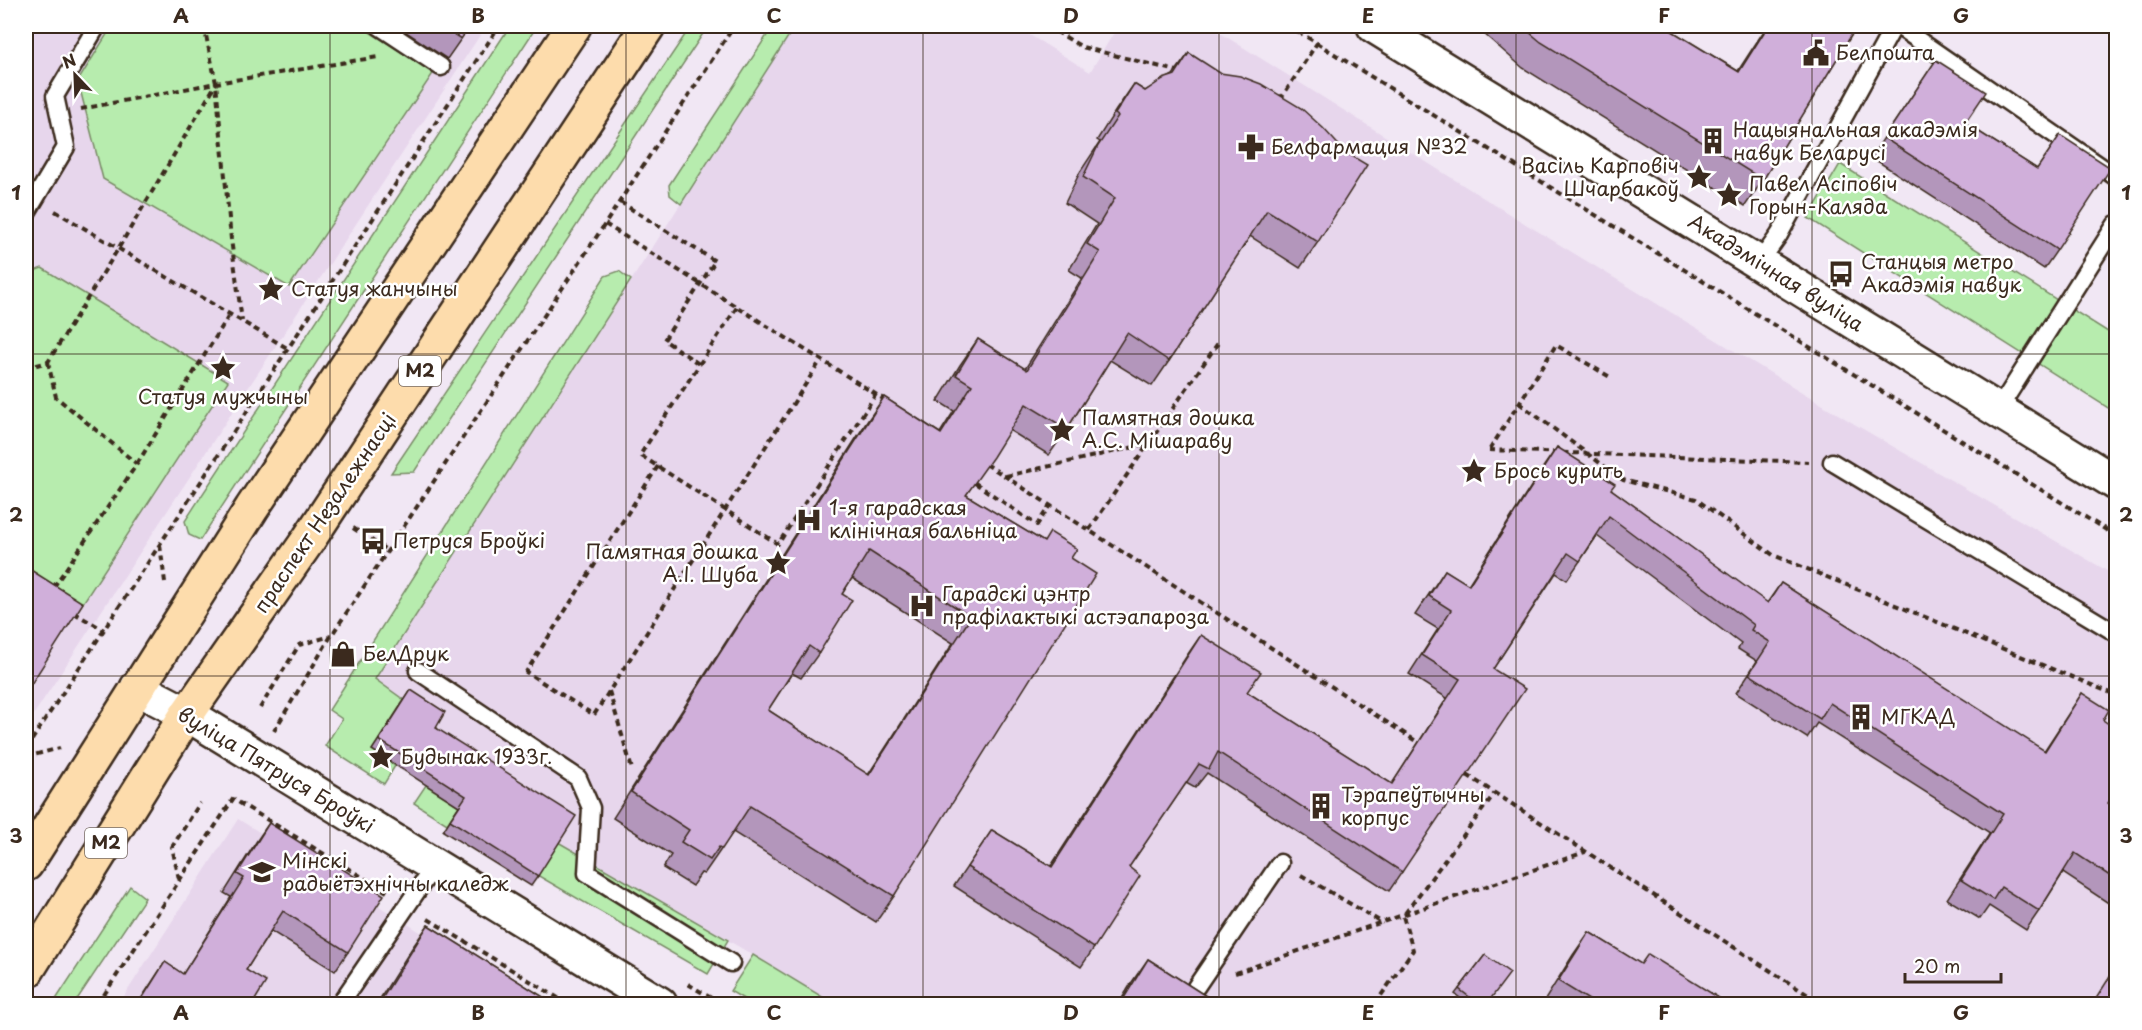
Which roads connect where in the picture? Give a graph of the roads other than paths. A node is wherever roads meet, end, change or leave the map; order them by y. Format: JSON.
{"nodes":[{"id":1,"x":97,"y":26,"type":"edge"},
{"id":2,"x":379,"y":26,"type":"edge"},
{"id":3,"x":574,"y":26,"type":"edge"},
{"id":4,"x":648,"y":26,"type":"edge"},
{"id":5,"x":1374,"y":26,"type":"edge"},
{"id":6,"x":1896,"y":26,"type":"edge"},
{"id":7,"x":441,"y":67,"type":"dead end"},
{"id":8,"x":2116,"y":177,"type":"edge"},
{"id":9,"x":26,"y":214,"type":"edge"},
{"id":10,"x":2116,"y":224,"type":"edge"},
{"id":11,"x":1759,"y":263,"type":"junction"},
{"id":12,"x":1998,"y":410,"type":"junction"},
{"id":13,"x":1833,"y":462,"type":"road end"},
{"id":14,"x":2116,"y":483,"type":"edge"},
{"id":15,"x":2116,"y":633,"type":"edge"},
{"id":16,"x":417,"y":671,"type":"dead end"},
{"id":17,"x":137,"y":688,"type":"junction"},
{"id":18,"x":187,"y":714,"type":"junction"},
{"id":19,"x":1280,"y":863,"type":"road end"},
{"id":20,"x":26,"y":864,"type":"edge"},
{"id":21,"x":434,"y":866,"type":"junction"},
{"id":22,"x":731,"y":963,"type":"dead end"},
{"id":23,"x":26,"y":972,"type":"edge"},
{"id":24,"x":1196,"y":987,"type":"edge"},
{"id":25,"x":340,"y":1005,"type":"edge"},
{"id":26,"x":660,"y":1005,"type":"edge"}],
"edges":[{"from":1,"to":9,"type":"lane"},
{"from":2,"to":7,"type":"lane"},
{"from":3,"to":17,"type":"main road"},
{"from":4,"to":18,"type":"main road","name":"праспект Незалежнасці","number":"М2"},
{"from":5,"to":11,"type":"street","name":"Акадэмічная вуліца"},
{"from":6,"to":8,"type":"lane"},
{"from":6,"to":11,"type":"lane"},
{"from":10,"to":12,"type":"lane"},
{"from":11,"to":12,"type":"street","name":"Акадэмічная вуліца"},
{"from":12,"to":14,"type":"street","name":"Акадэмічная вуліца"},
{"from":13,"to":15,"type":"lane"},
{"from":16,"to":22,"type":"lane"},
{"from":17,"to":18,"type":"street","name":"вуліца Пятруся Броўкі"},
{"from":17,"to":20,"type":"main road"},
{"from":18,"to":21,"type":"street","name":"вуліца Пятруся Броўкі"},
{"from":18,"to":23,"type":"main road","name":"праспект Незалежнасці","number":"М2"},
{"from":19,"to":24,"type":"lane"},
{"from":21,"to":25,"type":"lane"},
{"from":21,"to":26,"type":"street","name":"вуліца Пятруся Броўкі"}]}
